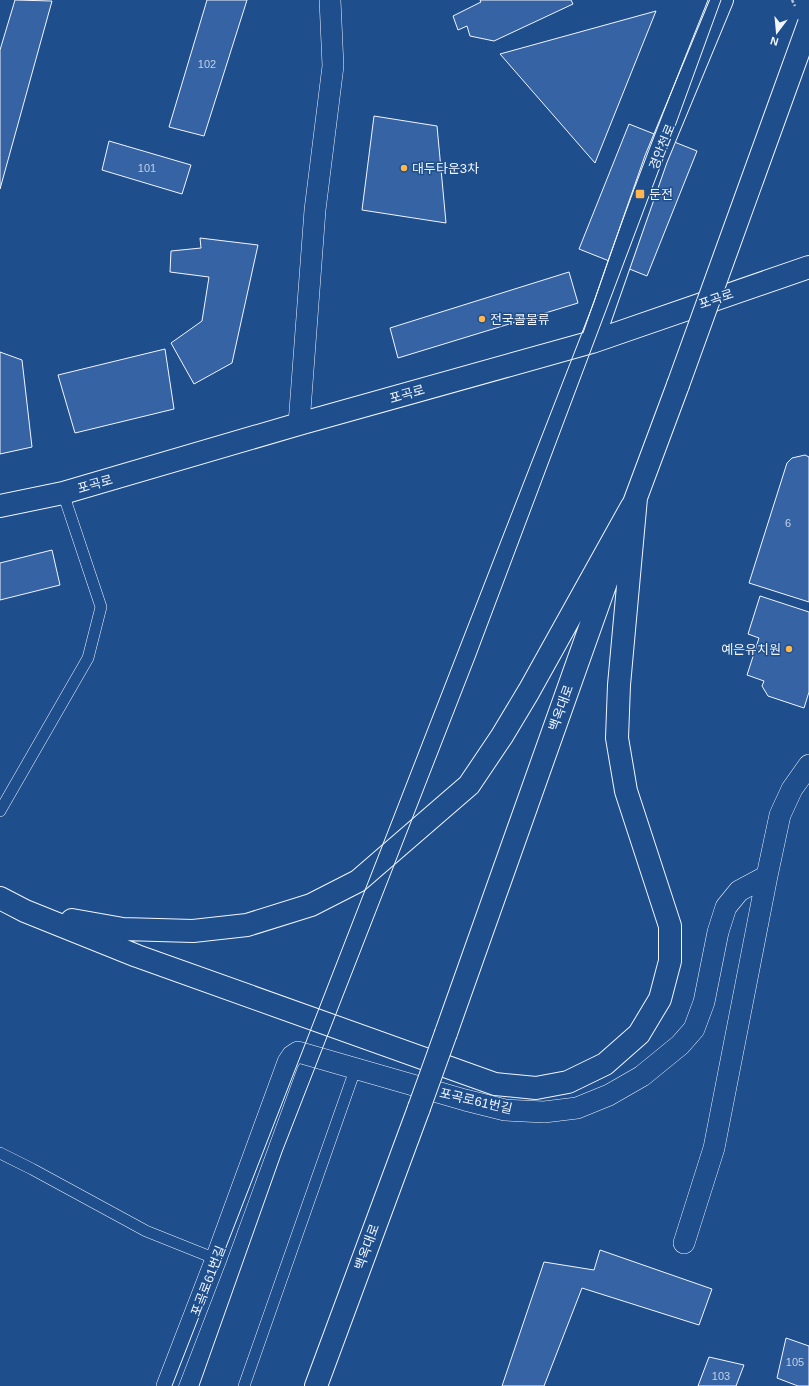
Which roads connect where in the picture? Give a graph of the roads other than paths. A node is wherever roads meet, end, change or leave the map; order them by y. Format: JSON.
{"nodes":[{"id":1,"x":330,"y":0,"type":"edge"},
{"id":2,"x":722,"y":0,"type":"edge"},
{"id":3,"x":809,"y":23,"type":"edge"},
{"id":4,"x":809,"y":267,"type":"edge"},
{"id":5,"x":592,"y":342,"type":"junction"},
{"id":6,"x":299,"y":424,"type":"junction"},
{"id":7,"x":63,"y":493,"type":"junction"},
{"id":8,"x":636,"y":498,"type":"junction"},
{"id":9,"x":0,"y":506,"type":"edge"},
{"id":10,"x":809,"y":765,"type":"edge"},
{"id":11,"x":0,"y":811,"type":"edge"},
{"id":12,"x":767,"y":876,"type":"junction"},
{"id":13,"x":0,"y":898,"type":"edge"},
{"id":14,"x":25,"y":911,"type":"junction"},
{"id":15,"x":356,"y":1070,"type":"junction"},
{"id":16,"x":0,"y":1153,"type":"edge"},
{"id":17,"x":684,"y":1243,"type":"dead end"},
{"id":18,"x":216,"y":1259,"type":"junction"},
{"id":19,"x":167,"y":1386,"type":"edge"},
{"id":20,"x":244,"y":1386,"type":"edge"},
{"id":21,"x":316,"y":1386,"type":"edge"}],
"edges":[{"from":1,"to":6,"type":"street"},
{"from":2,"to":5,"type":"main road","name":"경안천로"},
{"from":3,"to":8,"type":"main road","name":"백옥대로","bridge":true},
{"from":4,"to":5,"type":"main road","name":"포곡로"},
{"from":5,"to":6,"type":"main road","name":"포곡로"},
{"from":6,"to":7,"type":"main road","name":"포곡로"},
{"from":7,"to":9,"type":"main road","name":"포곡로"},
{"from":7,"to":11,"type":"lane"},
{"from":8,"to":14,"type":"main road"},
{"from":8,"to":14,"type":"main road"},
{"from":8,"to":21,"type":"main road","name":"백옥대로","bridge":true},
{"from":10,"to":12,"type":"street"},
{"from":12,"to":15,"type":"street","name":"포곡로61번길"},
{"from":12,"to":17,"type":"street"},
{"from":13,"to":14,"type":"main road"},
{"from":15,"to":18,"type":"street","name":"포곡로61번길"},
{"from":15,"to":20,"type":"lane"},
{"from":16,"to":18,"type":"lane"},
{"from":18,"to":19,"type":"street","name":"포곡로61번길"}]}
